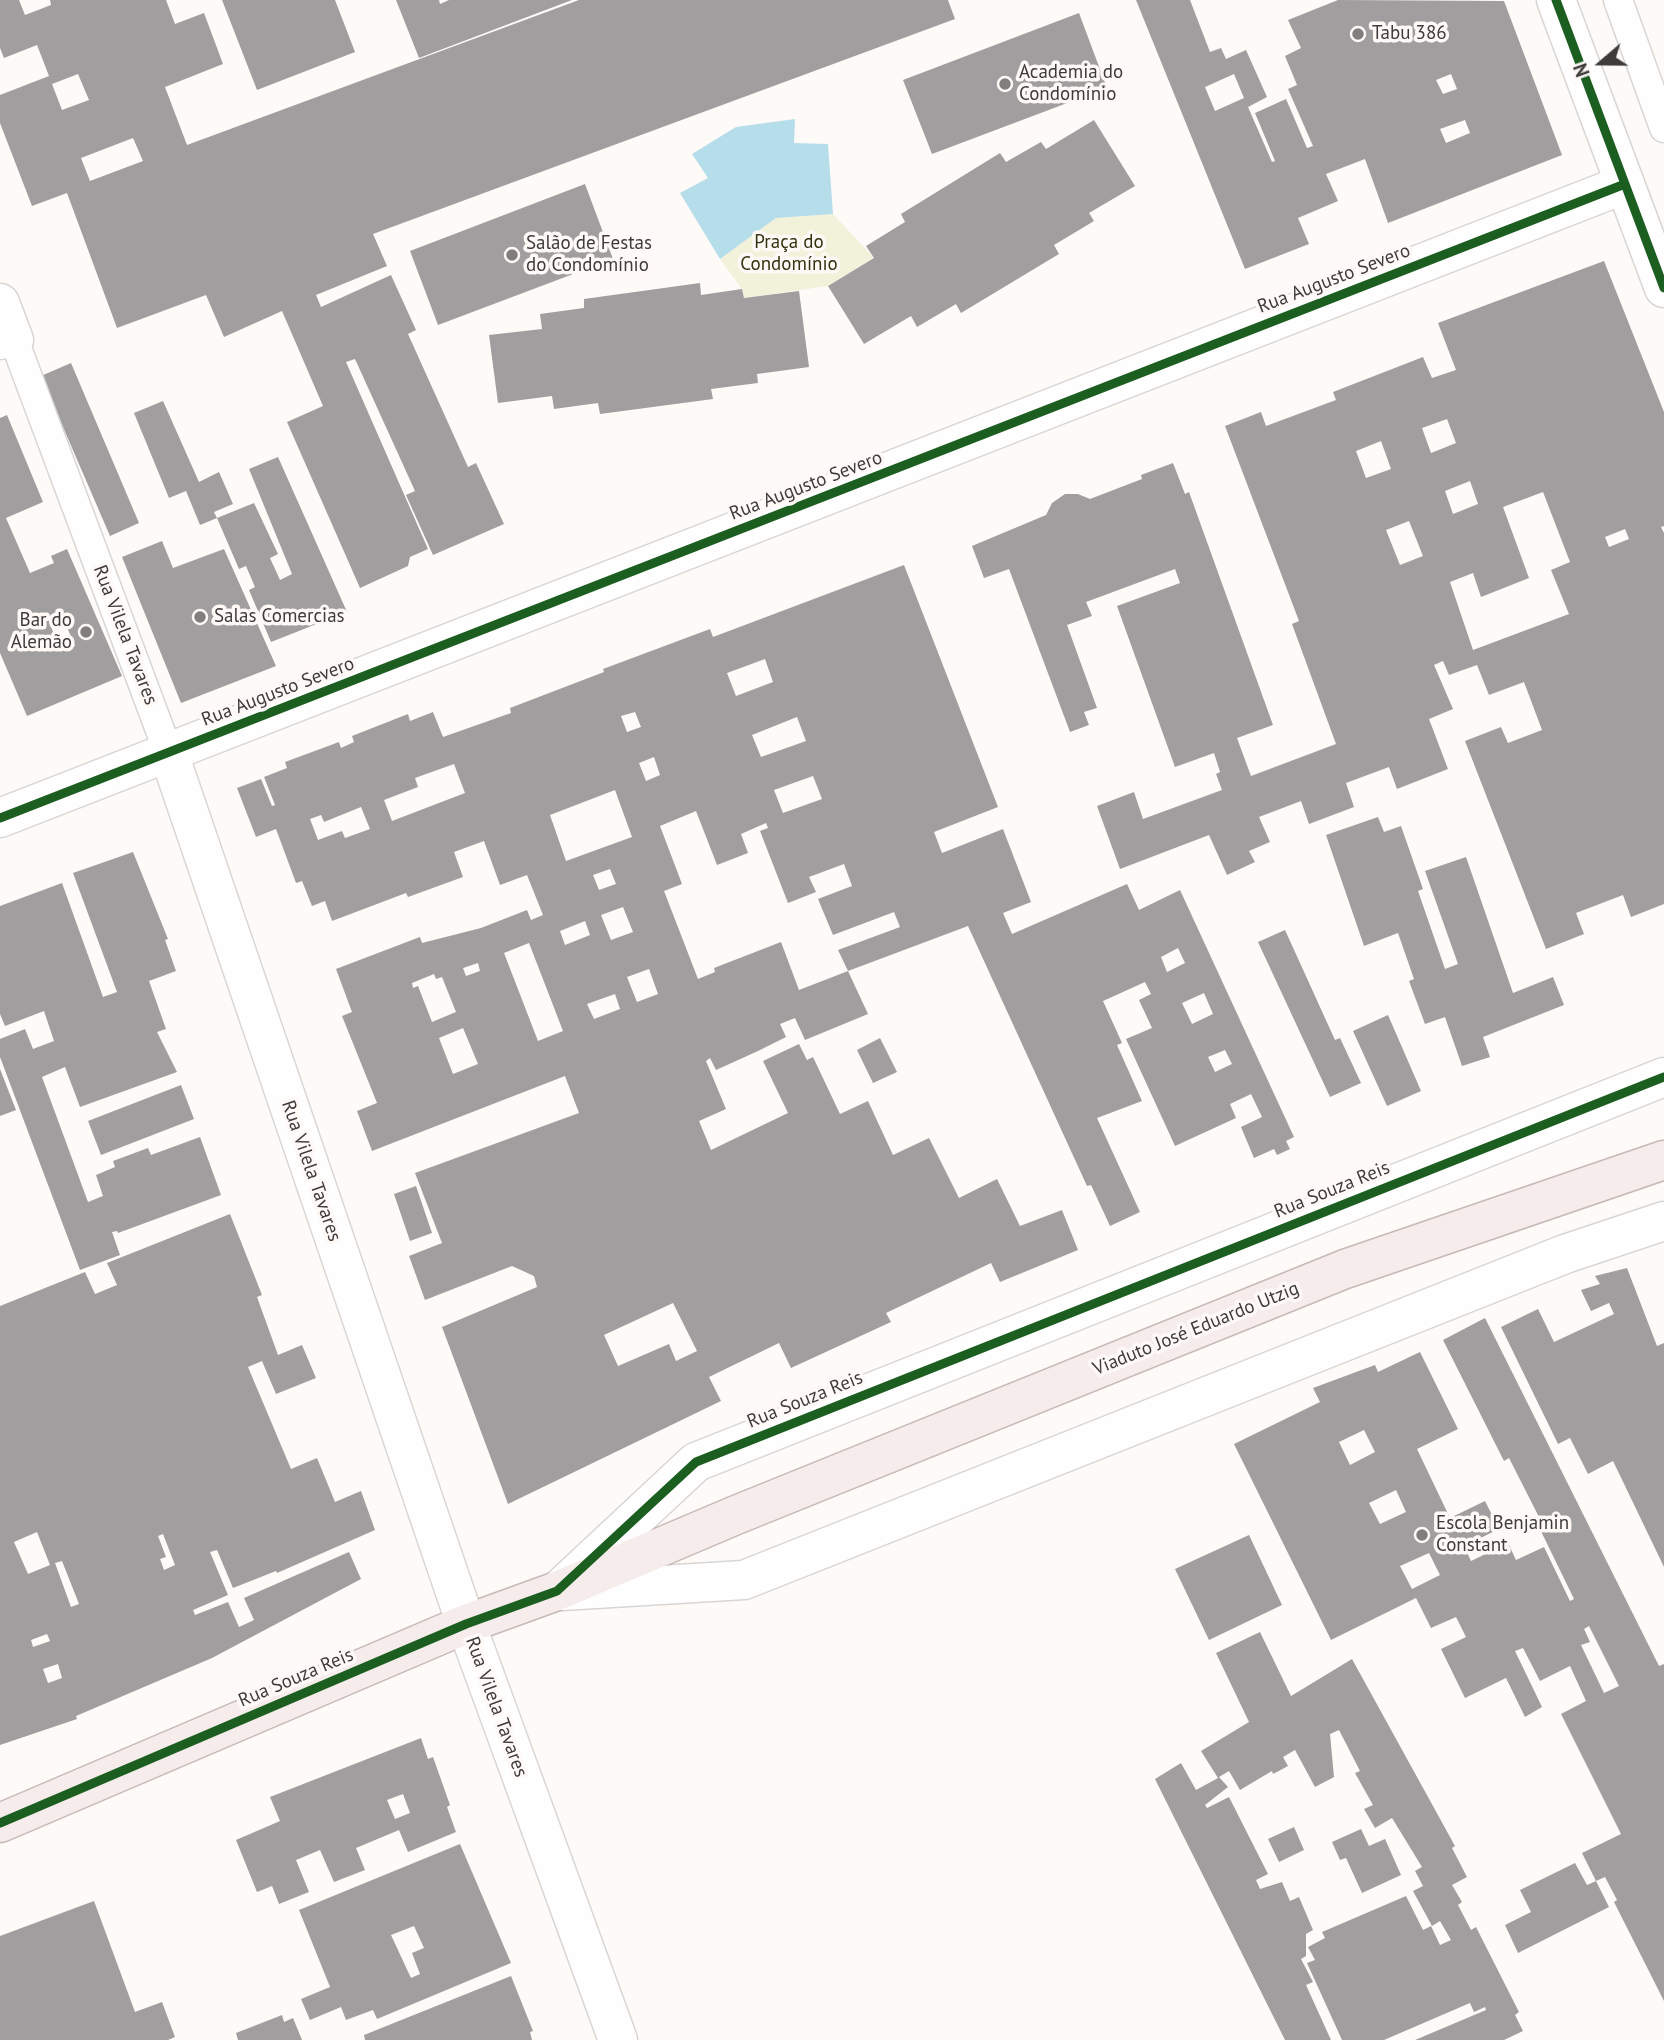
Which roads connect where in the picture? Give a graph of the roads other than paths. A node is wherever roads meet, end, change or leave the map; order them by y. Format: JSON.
{"nodes":[{"id":1,"x":1556,"y":0,"type":"edge"},
{"id":2,"x":1618,"y":0,"type":"edge"},
{"id":3,"x":1664,"y":128,"type":"edge"},
{"id":4,"x":1625,"y":184,"type":"junction"},
{"id":5,"x":1664,"y":288,"type":"edge"},
{"id":6,"x":0,"y":303,"type":"edge"},
{"id":7,"x":7,"y":343,"type":"edge"},
{"id":8,"x":169,"y":754,"type":"junction"},
{"id":9,"x":0,"y":818,"type":"edge"},
{"id":10,"x":1664,"y":1077,"type":"edge"},
{"id":11,"x":1664,"y":1160,"type":"edge"},
{"id":12,"x":1664,"y":1221,"type":"edge"},
{"id":13,"x":736,"y":1515,"type":"joint"},
{"id":14,"x":556,"y":1591,"type":"junction"},
{"id":15,"x":466,"y":1624,"type":"junction"},
{"id":16,"x":0,"y":1823,"type":"edge"},
{"id":17,"x":618,"y":2040,"type":"edge"}],
"edges":[{"from":1,"to":4,"type":"street"},
{"from":2,"to":3,"type":"lane"},
{"from":4,"to":5,"type":"street"},
{"from":4,"to":8,"type":"street","name":"Rua Augusto Severo"},
{"from":6,"to":7,"type":"street","name":"Rua Vilela Tavares"},
{"from":7,"to":8,"type":"lane","name":"Rua Vilela Tavares"},
{"from":8,"to":9,"type":"street","name":"Rua Augusto Severo"},
{"from":8,"to":15,"type":"street","name":"Rua Vilela Tavares"},
{"from":10,"to":14,"type":"street","name":"Rua Souza Reis"},
{"from":11,"to":13,"type":"main road","name":"Viaduto José Eduardo Utzig"},
{"from":12,"to":14,"type":"street","name":"Rua Souza Reis"},
{"from":13,"to":14,"type":"main road","name":"Rua Souza Reis"},
{"from":14,"to":15,"type":"main road","name":"Rua Souza Reis"},
{"from":15,"to":16,"type":"main road","name":"Rua Souza Reis"},
{"from":15,"to":17,"type":"street","name":"Rua Vilela Tavares"}]}
